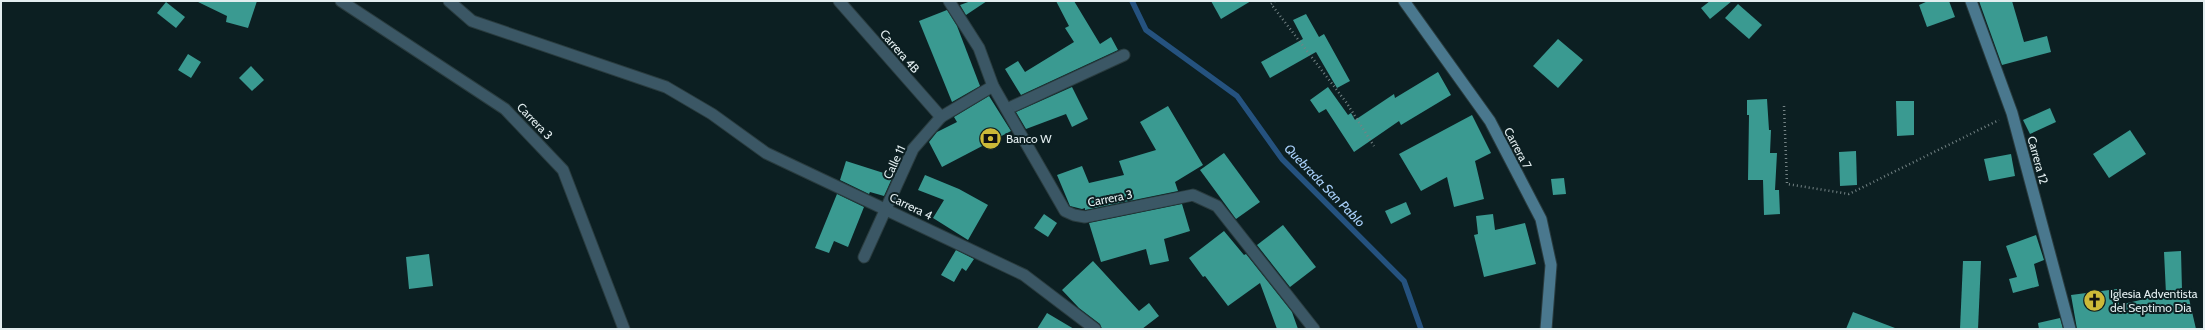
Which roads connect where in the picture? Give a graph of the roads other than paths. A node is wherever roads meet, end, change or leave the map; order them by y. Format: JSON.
{"nodes":[{"id":1,"x":341,"y":1,"type":"edge"},
{"id":2,"x":449,"y":1,"type":"edge"},
{"id":3,"x":839,"y":1,"type":"edge"},
{"id":4,"x":949,"y":1,"type":"edge"},
{"id":5,"x":1404,"y":1,"type":"edge"},
{"id":6,"x":1971,"y":1,"type":"edge"},
{"id":7,"x":1124,"y":55,"type":"dead end"},
{"id":8,"x":993,"y":86,"type":"junction"},
{"id":9,"x":1007,"y":109,"type":"junction"},
{"id":10,"x":940,"y":117,"type":"junction"},
{"id":11,"x":886,"y":208,"type":"junction"},
{"id":12,"x":864,"y":257,"type":"dead end"},
{"id":13,"x":624,"y":329,"type":"edge"},
{"id":14,"x":1094,"y":329,"type":"edge"},
{"id":15,"x":1314,"y":329,"type":"edge"},
{"id":16,"x":1546,"y":329,"type":"edge"},
{"id":17,"x":2070,"y":329,"type":"edge"}],
"edges":[{"from":1,"to":13,"type":"street","name":"Carrera 3"},
{"from":2,"to":11,"type":"street","name":"Carrera 4"},
{"from":3,"to":10,"type":"street","name":"Carrera 4B"},
{"from":4,"to":8,"type":"street","name":"Carrera 3"},
{"from":5,"to":16,"type":"main road","name":"Carrera 7"},
{"from":6,"to":17,"type":"main road","name":"Carrera 12"},
{"from":7,"to":9,"type":"street"},
{"from":8,"to":9,"type":"street","name":"Carrera 3"},
{"from":8,"to":10,"type":"street","name":"Calle 11"},
{"from":9,"to":15,"type":"street","name":"Carrera 3"},
{"from":10,"to":11,"type":"street","name":"Calle 11"},
{"from":11,"to":12,"type":"street","name":"Calle 11"},
{"from":11,"to":14,"type":"street","name":"Carrera 4"}]}
